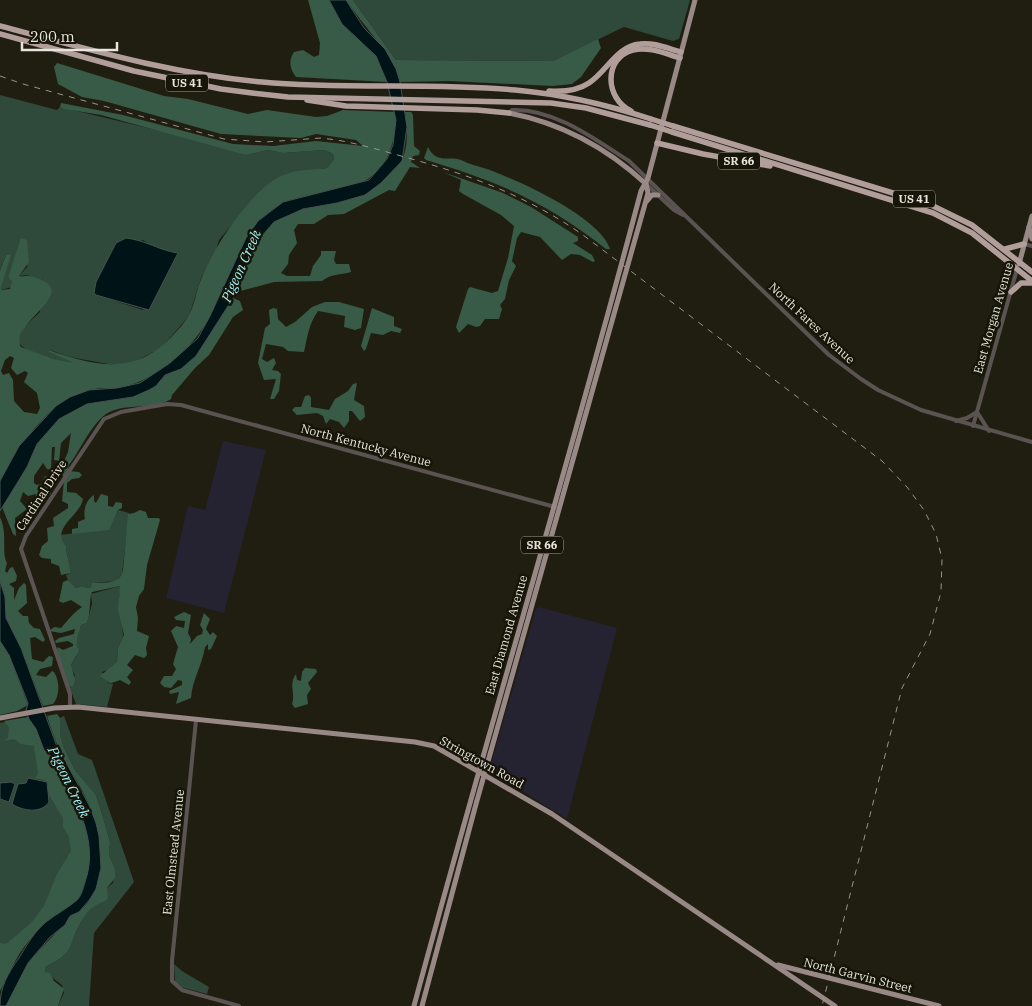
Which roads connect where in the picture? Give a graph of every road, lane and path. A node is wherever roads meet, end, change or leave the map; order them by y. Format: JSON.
{"nodes":[{"id":1,"x":695,"y":0,"type":"edge"},
{"id":2,"x":0,"y":26,"type":"edge"},
{"id":3,"x":0,"y":34,"type":"edge"},
{"id":4,"x":681,"y":55,"type":"junction"},
{"id":5,"x":530,"y":91,"type":"junction"},
{"id":6,"x":288,"y":97,"type":"junction"},
{"id":7,"x":509,"y":113,"type":"joint"},
{"id":8,"x":637,"y":114,"type":"junction"},
{"id":9,"x":651,"y":122,"type":"junction"},
{"id":10,"x":673,"y":129,"type":"junction"},
{"id":11,"x":657,"y":143,"type":"junction"},
{"id":12,"x":820,"y":178,"type":"junction"},
{"id":13,"x":647,"y":181,"type":"junction"},
{"id":14,"x":658,"y":195,"type":"junction"},
{"id":15,"x":645,"y":204,"type":"junction"},
{"id":16,"x":683,"y":215,"type":"junction"},
{"id":17,"x":1032,"y":216,"type":"edge"},
{"id":18,"x":1029,"y":226,"type":"junction"},
{"id":19,"x":1032,"y":238,"type":"edge"},
{"id":20,"x":1024,"y":244,"type":"junction"},
{"id":21,"x":1032,"y":246,"type":"edge"},
{"id":22,"x":1005,"y":249,"type":"junction"},
{"id":23,"x":1019,"y":261,"type":"junction"},
{"id":24,"x":1017,"y":269,"type":"junction"},
{"id":25,"x":1032,"y":272,"type":"edge"},
{"id":26,"x":1032,"y":282,"type":"edge"},
{"id":27,"x":1011,"y":292,"type":"junction"},
{"id":28,"x":167,"y":404,"type":"joint"},
{"id":29,"x":977,"y":412,"type":"junction"},
{"id":30,"x":954,"y":421,"type":"junction"},
{"id":31,"x":972,"y":426,"type":"junction"},
{"id":32,"x":990,"y":431,"type":"junction"},
{"id":33,"x":1032,"y":442,"type":"edge"},
{"id":34,"x":553,"y":507,"type":"junction"},
{"id":35,"x":560,"y":508,"type":"junction"},
{"id":36,"x":70,"y":707,"type":"junction"},
{"id":37,"x":0,"y":718,"type":"edge"},
{"id":38,"x":196,"y":720,"type":"junction"},
{"id":39,"x":478,"y":770,"type":"junction"},
{"id":40,"x":485,"y":774,"type":"junction"},
{"id":41,"x":772,"y":964,"type":"junction"},
{"id":42,"x":239,"y":1006,"type":"edge"},
{"id":43,"x":414,"y":1006,"type":"edge"},
{"id":44,"x":422,"y":1006,"type":"edge"},
{"id":45,"x":835,"y":1006,"type":"edge"},
{"id":46,"x":939,"y":1006,"type":"edge"}],
"edges":[{"from":1,"to":4,"type":"main road","name":"East Diamond Avenue"},
{"from":2,"to":5,"type":"highway","number":"US 41"},
{"from":3,"to":6,"type":"highway","number":"US 41"},
{"from":4,"to":5,"type":"highway"},
{"from":4,"to":8,"type":"highway"},
{"from":4,"to":11,"type":"main road","name":"East Diamond Avenue","number":"SR 66"},
{"from":5,"to":8,"type":"highway","number":"US 41"},
{"from":6,"to":7,"type":"highway"},
{"from":6,"to":9,"type":"highway","number":"US 41"},
{"from":7,"to":13,"type":"main road","name":"North Fares Avenue"},
{"from":8,"to":9,"type":"highway","number":"US 41"},
{"from":9,"to":10,"type":"highway","number":"US 41","bridge":true},
{"from":10,"to":12,"type":"highway","number":"US 41"},
{"from":10,"to":22,"type":"highway","number":"US 41"},
{"from":11,"to":12,"type":"highway","number":"SR 66"},
{"from":11,"to":13,"type":"main road","name":"East Diamond Avenue","number":"SR 66"},
{"from":12,"to":24,"type":"highway","number":"US 41"},
{"from":13,"to":14,"type":"street","name":"North Fares Avenue"},
{"from":13,"to":15,"type":"main road","name":"East Diamond Avenue","number":"SR 66"},
{"from":13,"to":16,"type":"street","name":"North Fares Avenue"},
{"from":13,"to":34,"type":"main road","name":"East Diamond Avenue","number":"SR 66"},
{"from":14,"to":15,"type":"main road"},
{"from":14,"to":16,"type":"street","name":"North Fares Avenue"},
{"from":15,"to":35,"type":"main road","name":"East Diamond Avenue","number":"SR 66"},
{"from":16,"to":30,"type":"street","name":"North Fares Avenue"},
{"from":17,"to":18,"type":"main road","name":"East Morgan Avenue"},
{"from":18,"to":19,"type":"main road"},
{"from":18,"to":20,"type":"main road","name":"East Morgan Avenue"},
{"from":20,"to":21,"type":"street"},
{"from":20,"to":22,"type":"highway"},
{"from":20,"to":23,"type":"main road","name":"East Morgan Avenue"},
{"from":22,"to":23,"type":"highway","number":"US 41"},
{"from":23,"to":24,"type":"main road","name":"East Morgan Avenue"},
{"from":23,"to":25,"type":"highway","number":"US 41"},
{"from":24,"to":26,"type":"highway","number":"US 41"},
{"from":24,"to":27,"type":"street","name":"East Morgan Avenue"},
{"from":26,"to":27,"type":"highway"},
{"from":27,"to":29,"type":"street","name":"East Morgan Avenue"},
{"from":28,"to":34,"type":"street","name":"North Kentucky Avenue"},
{"from":28,"to":36,"type":"street","name":"Cardinal Drive"},
{"from":29,"to":30,"type":"street"},
{"from":29,"to":31,"type":"street","name":"East Morgan Avenue"},
{"from":29,"to":32,"type":"street"},
{"from":30,"to":31,"type":"street","name":"North Fares Avenue"},
{"from":31,"to":32,"type":"street","name":"North Fares Avenue"},
{"from":32,"to":33,"type":"street","name":"North Fares Avenue"},
{"from":34,"to":35,"type":"street","name":"North Kentucky Avenue"},
{"from":34,"to":39,"type":"main road","name":"East Diamond Avenue","number":"SR 66"},
{"from":35,"to":40,"type":"main road","name":"East Diamond Avenue","number":"SR 66"},
{"from":36,"to":37,"type":"main road","name":"Stringtown Road"},
{"from":36,"to":38,"type":"main road","name":"Stringtown Road"},
{"from":38,"to":39,"type":"main road","name":"Stringtown Road"},
{"from":38,"to":42,"type":"street","name":"East Olmstead Avenue"},
{"from":39,"to":40,"type":"main road","name":"Stringtown Road"},
{"from":39,"to":43,"type":"main road","name":"East Diamond Avenue","number":"SR 66"},
{"from":40,"to":41,"type":"main road","name":"Stringtown Road"},
{"from":40,"to":44,"type":"main road","name":"East Diamond Avenue","number":"SR 66"},
{"from":41,"to":45,"type":"main road","name":"Stringtown Road"},
{"from":41,"to":46,"type":"main road","name":"North Garvin Street"}]}
